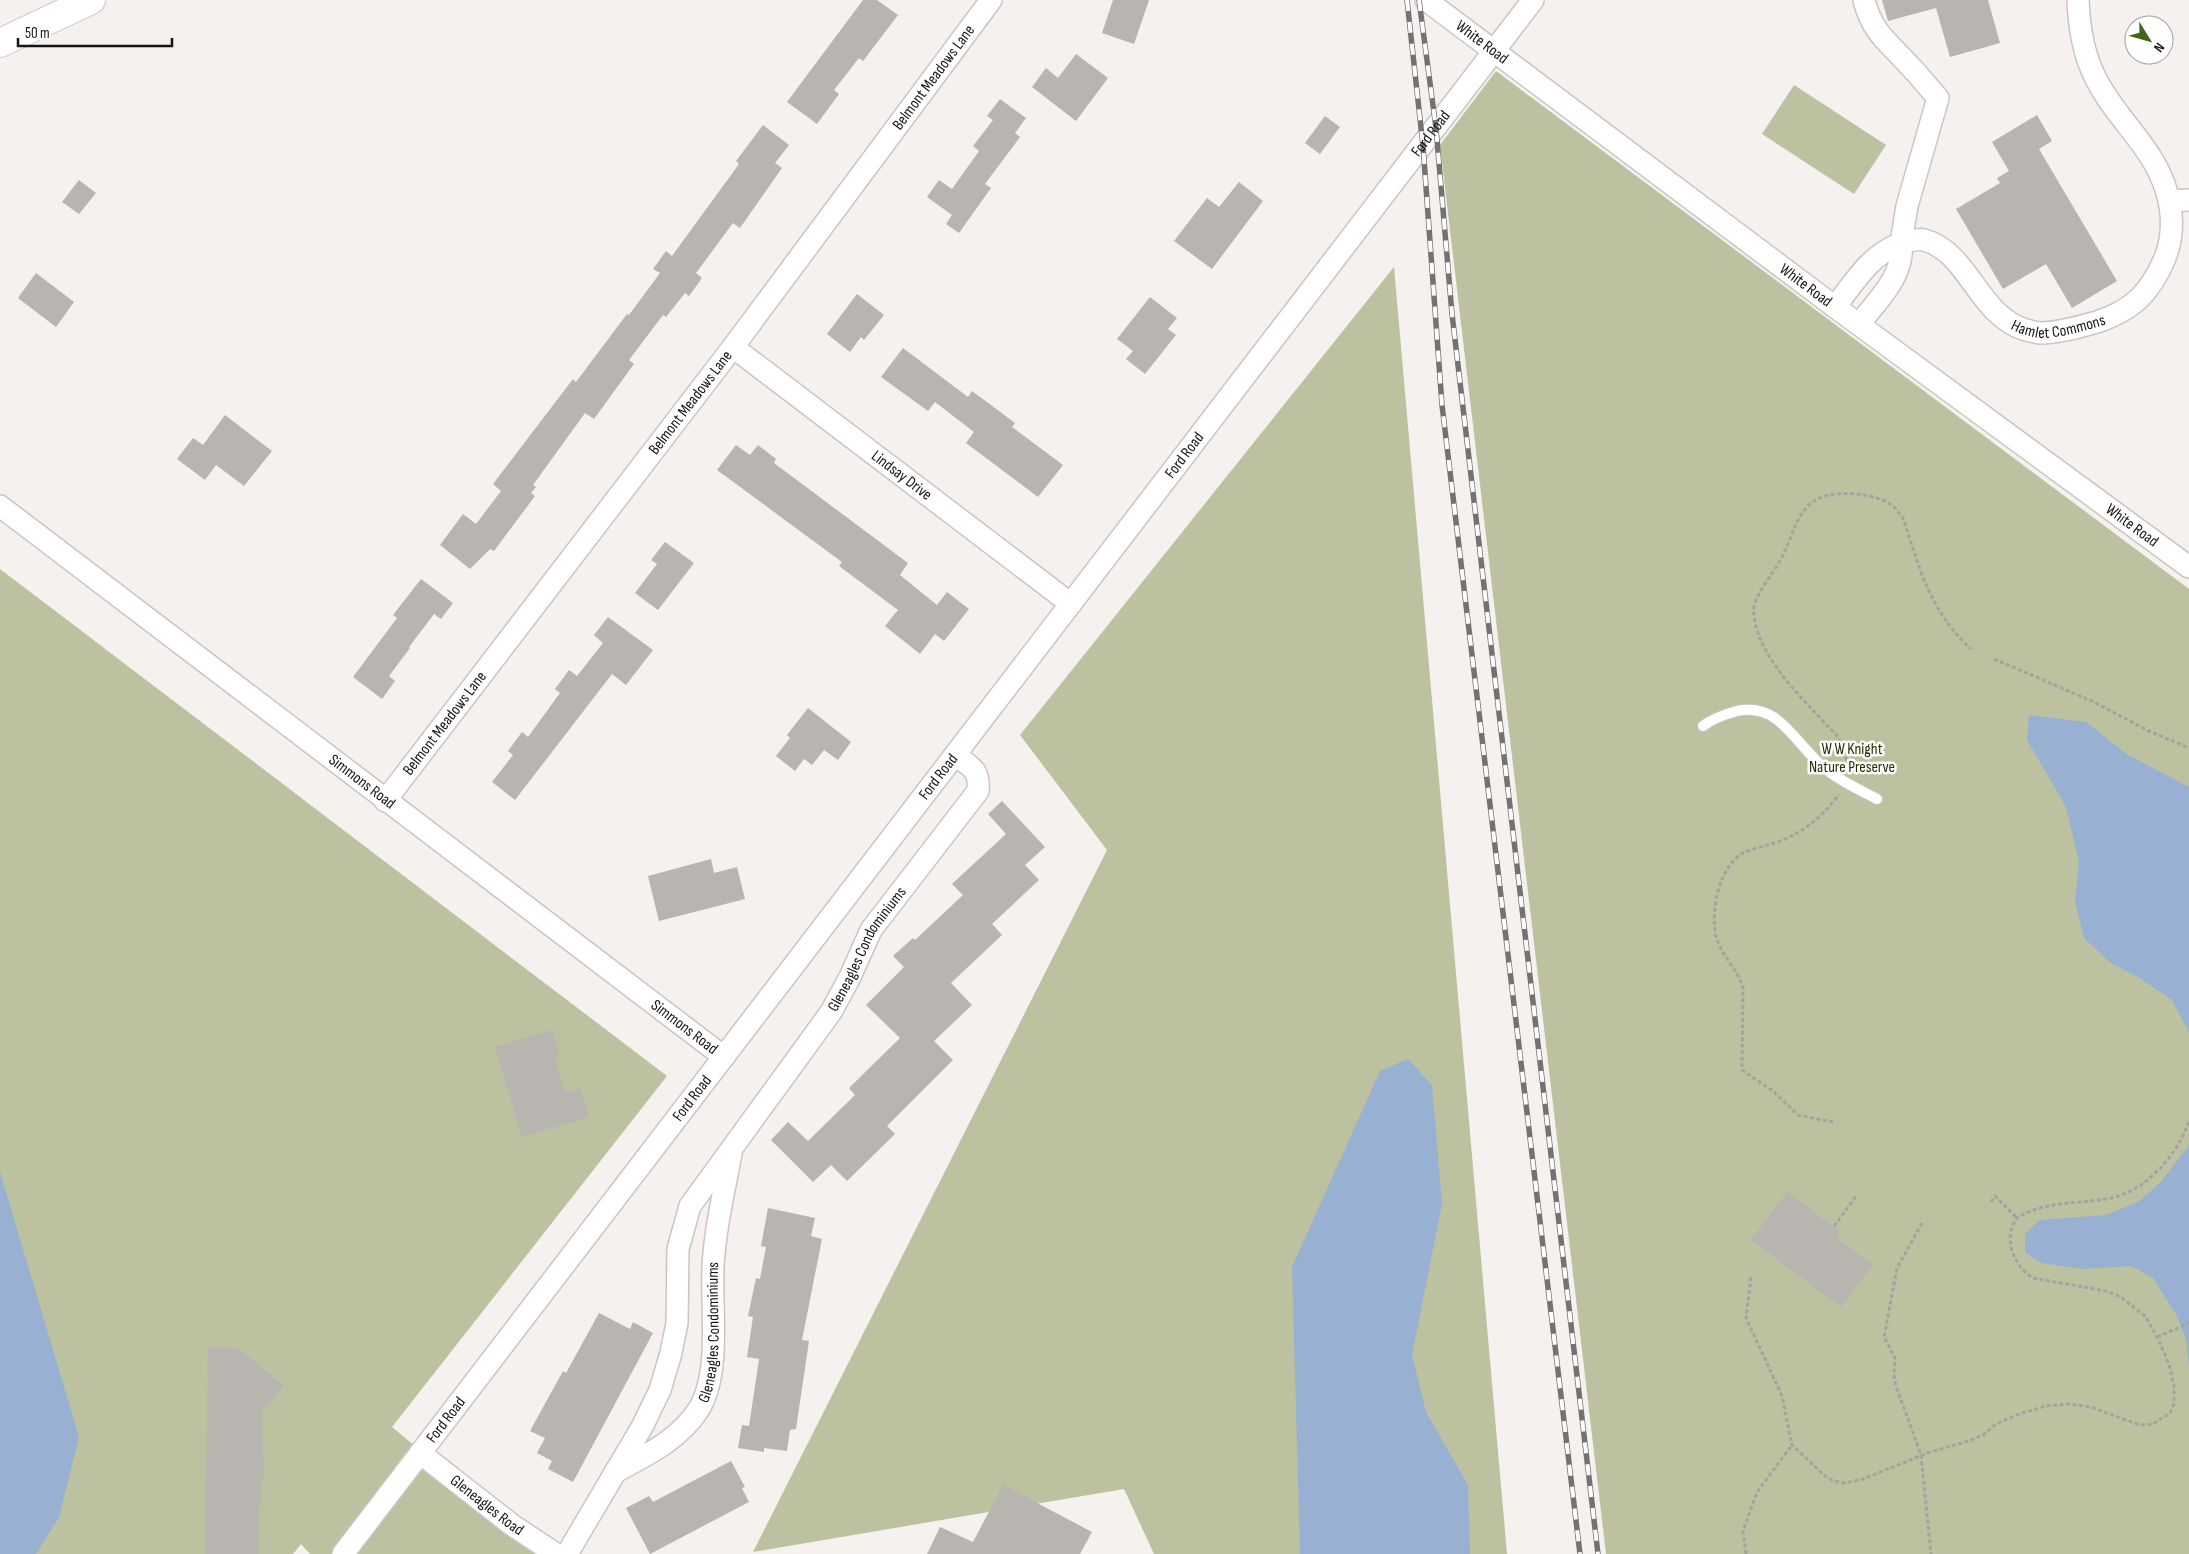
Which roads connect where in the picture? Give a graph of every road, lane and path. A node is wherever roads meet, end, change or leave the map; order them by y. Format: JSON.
{"nodes":[{"id":1,"x":91,"y":0,"type":"edge"},
{"id":2,"x":991,"y":0,"type":"edge"},
{"id":3,"x":1426,"y":0,"type":"edge"},
{"id":4,"x":1533,"y":0,"type":"edge"},
{"id":5,"x":1864,"y":0,"type":"edge"},
{"id":6,"x":2078,"y":0,"type":"edge"},
{"id":7,"x":0,"y":43,"type":"edge"},
{"id":8,"x":1494,"y":51,"type":"junction"},
{"id":9,"x":2179,"y":201,"type":"edge"},
{"id":10,"x":1902,"y":243,"type":"junction"},
{"id":11,"x":1835,"y":306,"type":"junction"},
{"id":12,"x":1859,"y":324,"type":"junction"},
{"id":13,"x":733,"y":347,"type":"junction"},
{"id":14,"x":0,"y":506,"type":"edge"},
{"id":15,"x":2189,"y":567,"type":"edge"},
{"id":16,"x":1071,"y":604,"type":"junction"},
{"id":17,"x":1994,"y":659,"type":"dead end"},
{"id":18,"x":1703,"y":726,"type":"dead end"},
{"id":19,"x":2189,"y":748,"type":"edge"},
{"id":20,"x":955,"y":755,"type":"junction"},
{"id":21,"x":1877,"y":799,"type":"dead end"},
{"id":22,"x":385,"y":801,"type":"junction"},
{"id":23,"x":724,"y":1057,"type":"junction"},
{"id":24,"x":2189,"y":1121,"type":"edge"},
{"id":25,"x":732,"y":1149,"type":"junction"},
{"id":26,"x":1856,"y":1195,"type":"dead end"},
{"id":27,"x":1991,"y":1202,"type":"dead end"},
{"id":28,"x":2017,"y":1218,"type":"junction"},
{"id":29,"x":1922,"y":1223,"type":"dead end"},
{"id":30,"x":1834,"y":1226,"type":"dead end"},
{"id":31,"x":1751,"y":1277,"type":"dead end"},
{"id":32,"x":2189,"y":1323,"type":"edge"},
{"id":33,"x":2157,"y":1337,"type":"junction"},
{"id":34,"x":1792,"y":1445,"type":"junction"},
{"id":35,"x":420,"y":1453,"type":"junction"},
{"id":36,"x":1921,"y":1455,"type":"junction"},
{"id":37,"x":615,"y":1472,"type":"junction"},
{"id":38,"x":343,"y":1554,"type":"edge"},
{"id":39,"x":556,"y":1554,"type":"edge"},
{"id":40,"x":567,"y":1554,"type":"edge"},
{"id":41,"x":1746,"y":1554,"type":"edge"},
{"id":42,"x":1931,"y":1554,"type":"edge"}],
"edges":[{"from":1,"to":7,"type":"highway"},
{"from":2,"to":13,"type":"street","name":"Belmont Meadows Lane"},
{"from":3,"to":8,"type":"street","name":"White Road"},
{"from":4,"to":8,"type":"street","name":"Ford Road"},
{"from":5,"to":10,"type":"street"},
{"from":6,"to":9,"type":"street","name":"Hamlet Commons"},
{"from":8,"to":11,"type":"street","name":"White Road"},
{"from":8,"to":16,"type":"street","name":"Ford Road"},
{"from":9,"to":10,"type":"street","name":"Hamlet Commons"},
{"from":10,"to":11,"type":"street","name":"Hamlet Commons"},
{"from":10,"to":12,"type":"street"},
{"from":11,"to":12,"type":"street","name":"White Road"},
{"from":12,"to":15,"type":"street","name":"White Road"},
{"from":13,"to":16,"type":"street","name":"Lindsay Drive"},
{"from":13,"to":22,"type":"street","name":"Belmont Meadows Lane"},
{"from":14,"to":22,"type":"street","name":"Simmons Road"},
{"from":16,"to":20,"type":"street","name":"Ford Road"},
{"from":17,"to":19,"type":"path"},
{"from":18,"to":21,"type":"lane"},
{"from":20,"to":23,"type":"street","name":"Ford Road"},
{"from":20,"to":25,"type":"street","name":"Gleneagles Condominiums"},
{"from":22,"to":23,"type":"street","name":"Simmons Road"},
{"from":23,"to":35,"type":"street","name":"Ford Road"},
{"from":24,"to":28,"type":"path"},
{"from":25,"to":37,"type":"street","name":"Gleneagles Condominiums"},
{"from":25,"to":37,"type":"street","name":"Gleneagles Condominiums"},
{"from":26,"to":30,"type":"path"},
{"from":27,"to":28,"type":"path"},
{"from":28,"to":33,"type":"path"},
{"from":29,"to":36,"type":"path"},
{"from":31,"to":34,"type":"path"},
{"from":32,"to":33,"type":"path"},
{"from":33,"to":36,"type":"path"},
{"from":34,"to":36,"type":"path"},
{"from":34,"to":41,"type":"path"},
{"from":35,"to":38,"type":"street","name":"Ford Road"},
{"from":35,"to":39,"type":"street","name":"Gleneagles Road"},
{"from":36,"to":42,"type":"path"},
{"from":37,"to":40,"type":"street","name":"Gleneagles Condominiums"}]}
